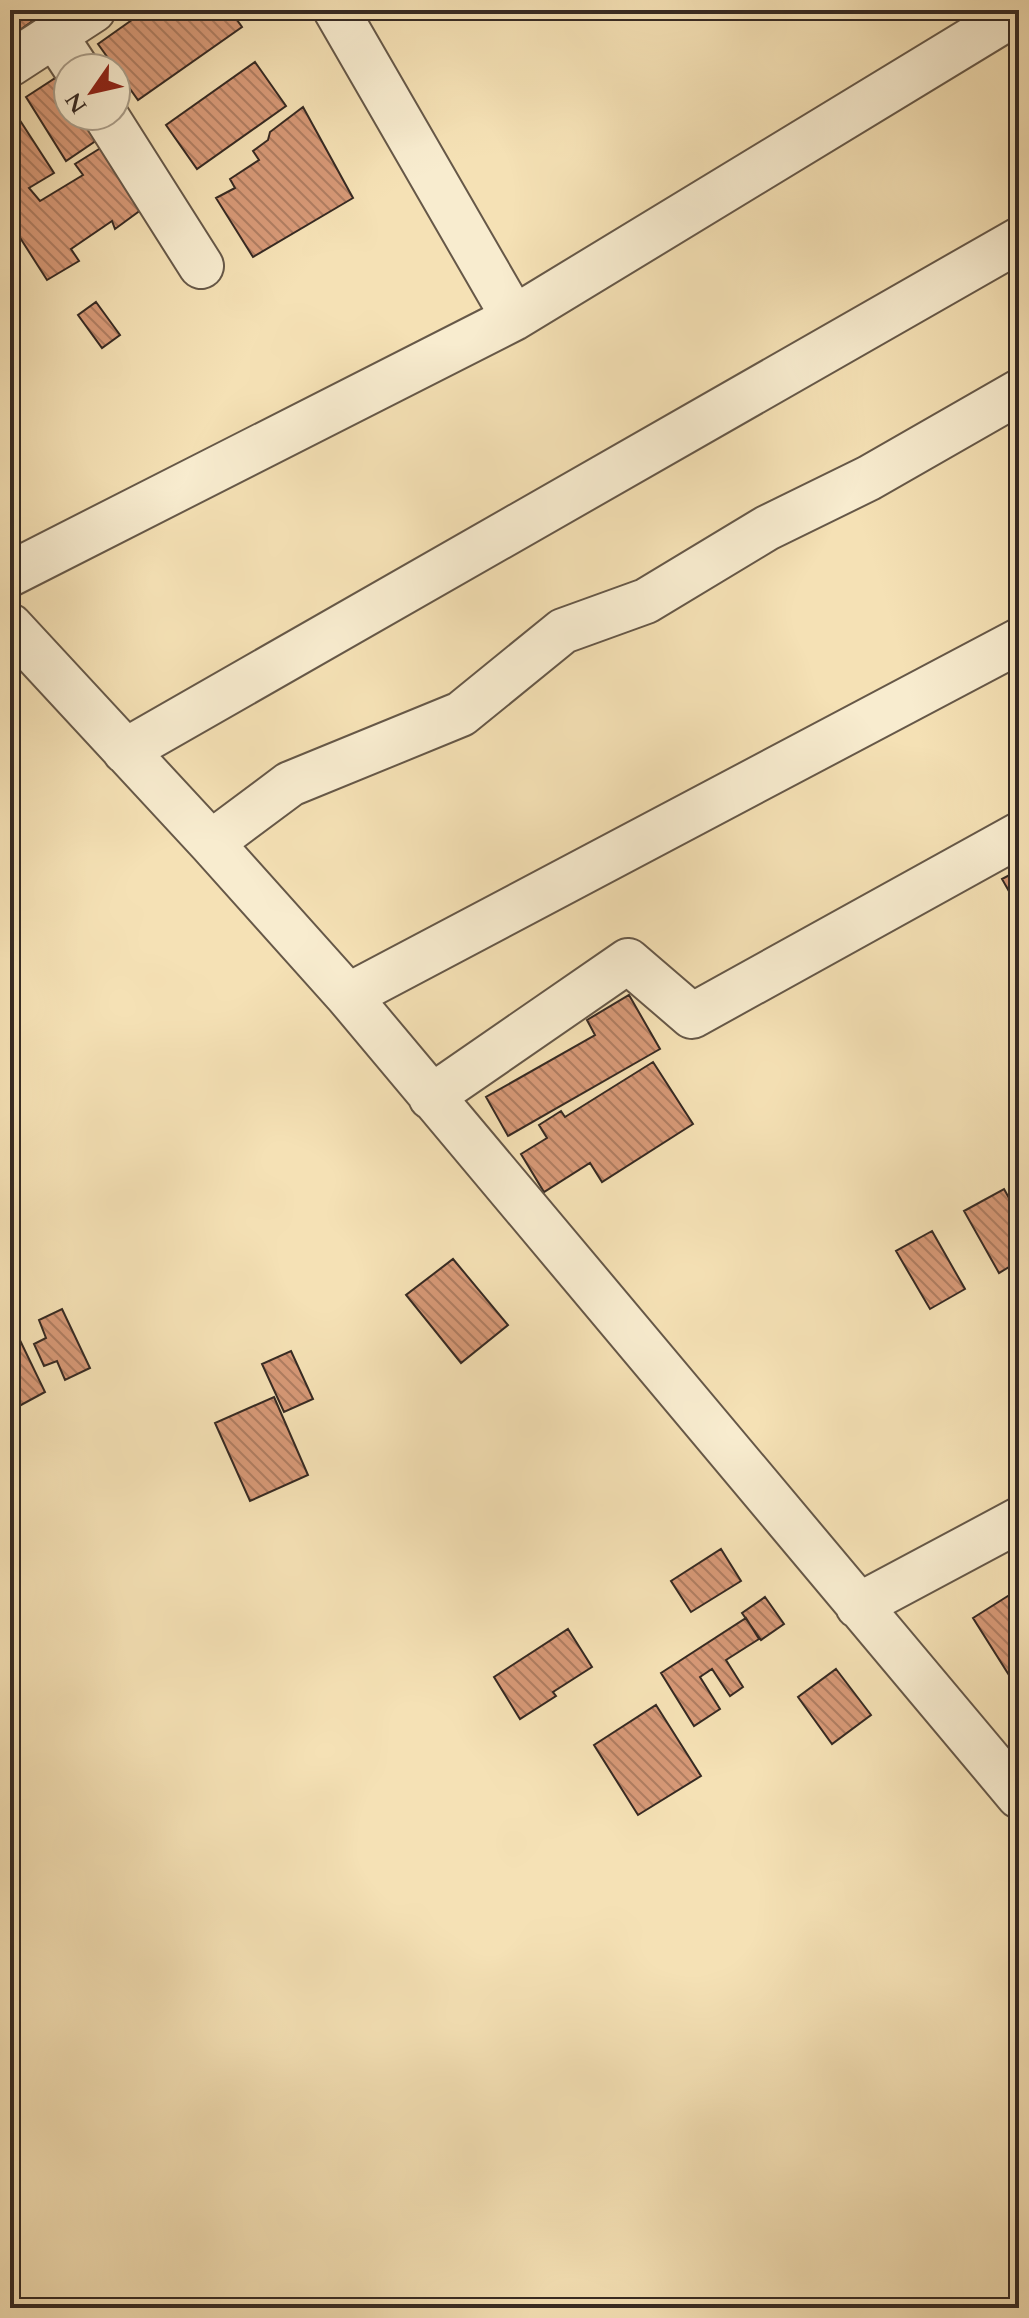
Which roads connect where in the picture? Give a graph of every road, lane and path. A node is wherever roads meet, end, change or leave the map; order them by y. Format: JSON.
{"nodes":[{"id":1,"x":93,"y":10,"type":"edge"},
{"id":2,"x":336,"y":10,"type":"edge"},
{"id":3,"x":1019,"y":11,"type":"edge"},
{"id":4,"x":65,"y":52,"type":"edge"},
{"id":5,"x":52,"y":55,"type":"edge"},
{"id":6,"x":10,"y":64,"type":"edge"},
{"id":7,"x":116,"y":132,"type":"edge"},
{"id":8,"x":1019,"y":240,"type":"edge"},
{"id":9,"x":201,"y":266,"type":"dead end"},
{"id":10,"x":514,"y":318,"type":"junction"},
{"id":11,"x":1019,"y":392,"type":"edge"},
{"id":12,"x":10,"y":574,"type":"edge"},
{"id":13,"x":10,"y":626,"type":"edge"},
{"id":14,"x":1019,"y":641,"type":"edge"},
{"id":15,"x":125,"y":751,"type":"junction"},
{"id":16,"x":1019,"y":835,"type":"edge"},
{"id":17,"x":211,"y":843,"type":"junction"},
{"id":18,"x":348,"y":996,"type":"junction"},
{"id":19,"x":431,"y":1097,"type":"junction"},
{"id":20,"x":1019,"y":1520,"type":"edge"},
{"id":21,"x":858,"y":1606,"type":"junction"},
{"id":22,"x":1019,"y":1796,"type":"edge"}],
"edges":[{"from":1,"to":4,"type":"street"},
{"from":2,"to":10,"type":"street"},
{"from":3,"to":10,"type":"street"},
{"from":5,"to":6,"type":"street"},
{"from":7,"to":9,"type":"street"},
{"from":8,"to":15,"type":"street"},
{"from":10,"to":12,"type":"street"},
{"from":11,"to":17,"type":"street"},
{"from":13,"to":15,"type":"street"},
{"from":14,"to":18,"type":"street"},
{"from":15,"to":17,"type":"street"},
{"from":16,"to":19,"type":"street"},
{"from":17,"to":18,"type":"street"},
{"from":18,"to":19,"type":"street"},
{"from":19,"to":21,"type":"street"},
{"from":20,"to":21,"type":"street"},
{"from":21,"to":22,"type":"street"}]}
